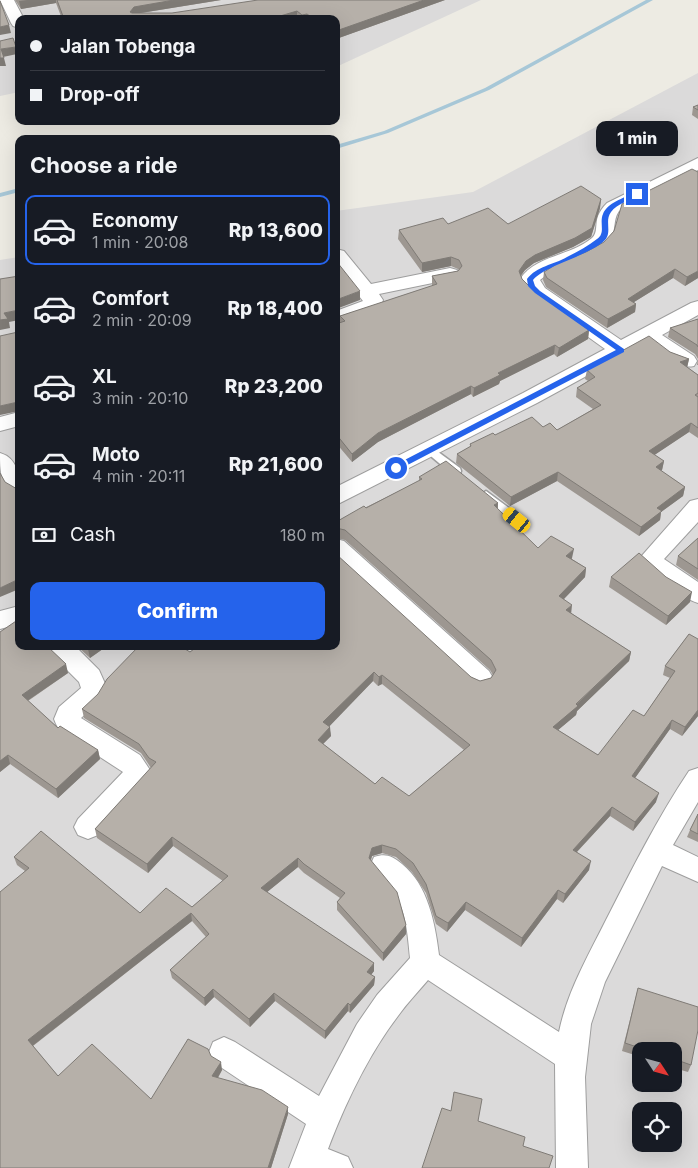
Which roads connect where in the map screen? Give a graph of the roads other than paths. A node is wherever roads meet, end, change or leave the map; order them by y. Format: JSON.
{"nodes":[{"id":1,"x":6,"y":0,"type":"edge"},
{"id":2,"x":15,"y":17,"type":"edge"},
{"id":3,"x":698,"y":163,"type":"edge"},
{"id":4,"x":340,"y":259,"type":"edge"},
{"id":5,"x":450,"y":274,"type":"edge"},
{"id":6,"x":366,"y":291,"type":"junction"},
{"id":7,"x":698,"y":307,"type":"edge"},
{"id":8,"x":340,"y":316,"type":"edge"},
{"id":9,"x":649,"y":335,"type":"junction"},
{"id":10,"x":621,"y":350,"type":"junction"},
{"id":11,"x":686,"y":361,"type":"edge"},
{"id":12,"x":15,"y":420,"type":"edge"},
{"id":13,"x":0,"y":424,"type":"edge"},
{"id":14,"x":430,"y":450,"type":"junction"},
{"id":15,"x":0,"y":461,"type":"edge"},
{"id":16,"x":15,"y":482,"type":"edge"},
{"id":17,"x":340,"y":495,"type":"edge"},
{"id":18,"x":698,"y":507,"type":"edge"},
{"id":19,"x":517,"y":520,"type":"dead end"},
{"id":20,"x":340,"y":551,"type":"edge"},
{"id":21,"x":698,"y":594,"type":"edge"},
{"id":22,"x":15,"y":616,"type":"edge"},
{"id":23,"x":0,"y":620,"type":"edge"},
{"id":24,"x":63,"y":650,"type":"edge"},
{"id":25,"x":480,"y":678,"type":"dead end"},
{"id":26,"x":698,"y":779,"type":"edge"},
{"id":27,"x":88,"y":826,"type":"dead end"},
{"id":28,"x":655,"y":850,"type":"junction"},
{"id":29,"x":384,"y":866,"type":"dead end"},
{"id":30,"x":698,"y":870,"type":"edge"},
{"id":31,"x":425,"y":962,"type":"junction"},
{"id":32,"x":224,"y":1052,"type":"dead end"},
{"id":33,"x":570,"y":1056,"type":"junction"},
{"id":34,"x":324,"y":1118,"type":"junction"},
{"id":35,"x":306,"y":1164,"type":"edge"},
{"id":36,"x":338,"y":1168,"type":"edge"},
{"id":37,"x":572,"y":1168,"type":"edge"}],
"edges":[{"from":1,"to":2,"type":"street"},
{"from":3,"to":10,"type":"street"},
{"from":4,"to":6,"type":"street"},
{"from":5,"to":6,"type":"street"},
{"from":6,"to":8,"type":"street"},
{"from":7,"to":9,"type":"street"},
{"from":9,"to":10,"type":"street"},
{"from":9,"to":11,"type":"street"},
{"from":10,"to":14,"type":"street"},
{"from":12,"to":13,"type":"street"},
{"from":14,"to":17,"type":"street"},
{"from":14,"to":19,"type":"lane"},
{"from":15,"to":16,"type":"street"},
{"from":18,"to":21,"type":"street"},
{"from":20,"to":25,"type":"street"},
{"from":22,"to":23,"type":"street"},
{"from":24,"to":27,"type":"street"},
{"from":26,"to":28,"type":"street"},
{"from":28,"to":30,"type":"street"},
{"from":28,"to":33,"type":"street"},
{"from":29,"to":31,"type":"street"},
{"from":31,"to":33,"type":"street"},
{"from":31,"to":34,"type":"street"},
{"from":32,"to":34,"type":"street"},
{"from":33,"to":37,"type":"street"},
{"from":34,"to":35,"type":"street"},
{"from":35,"to":36,"type":"street"}]}
